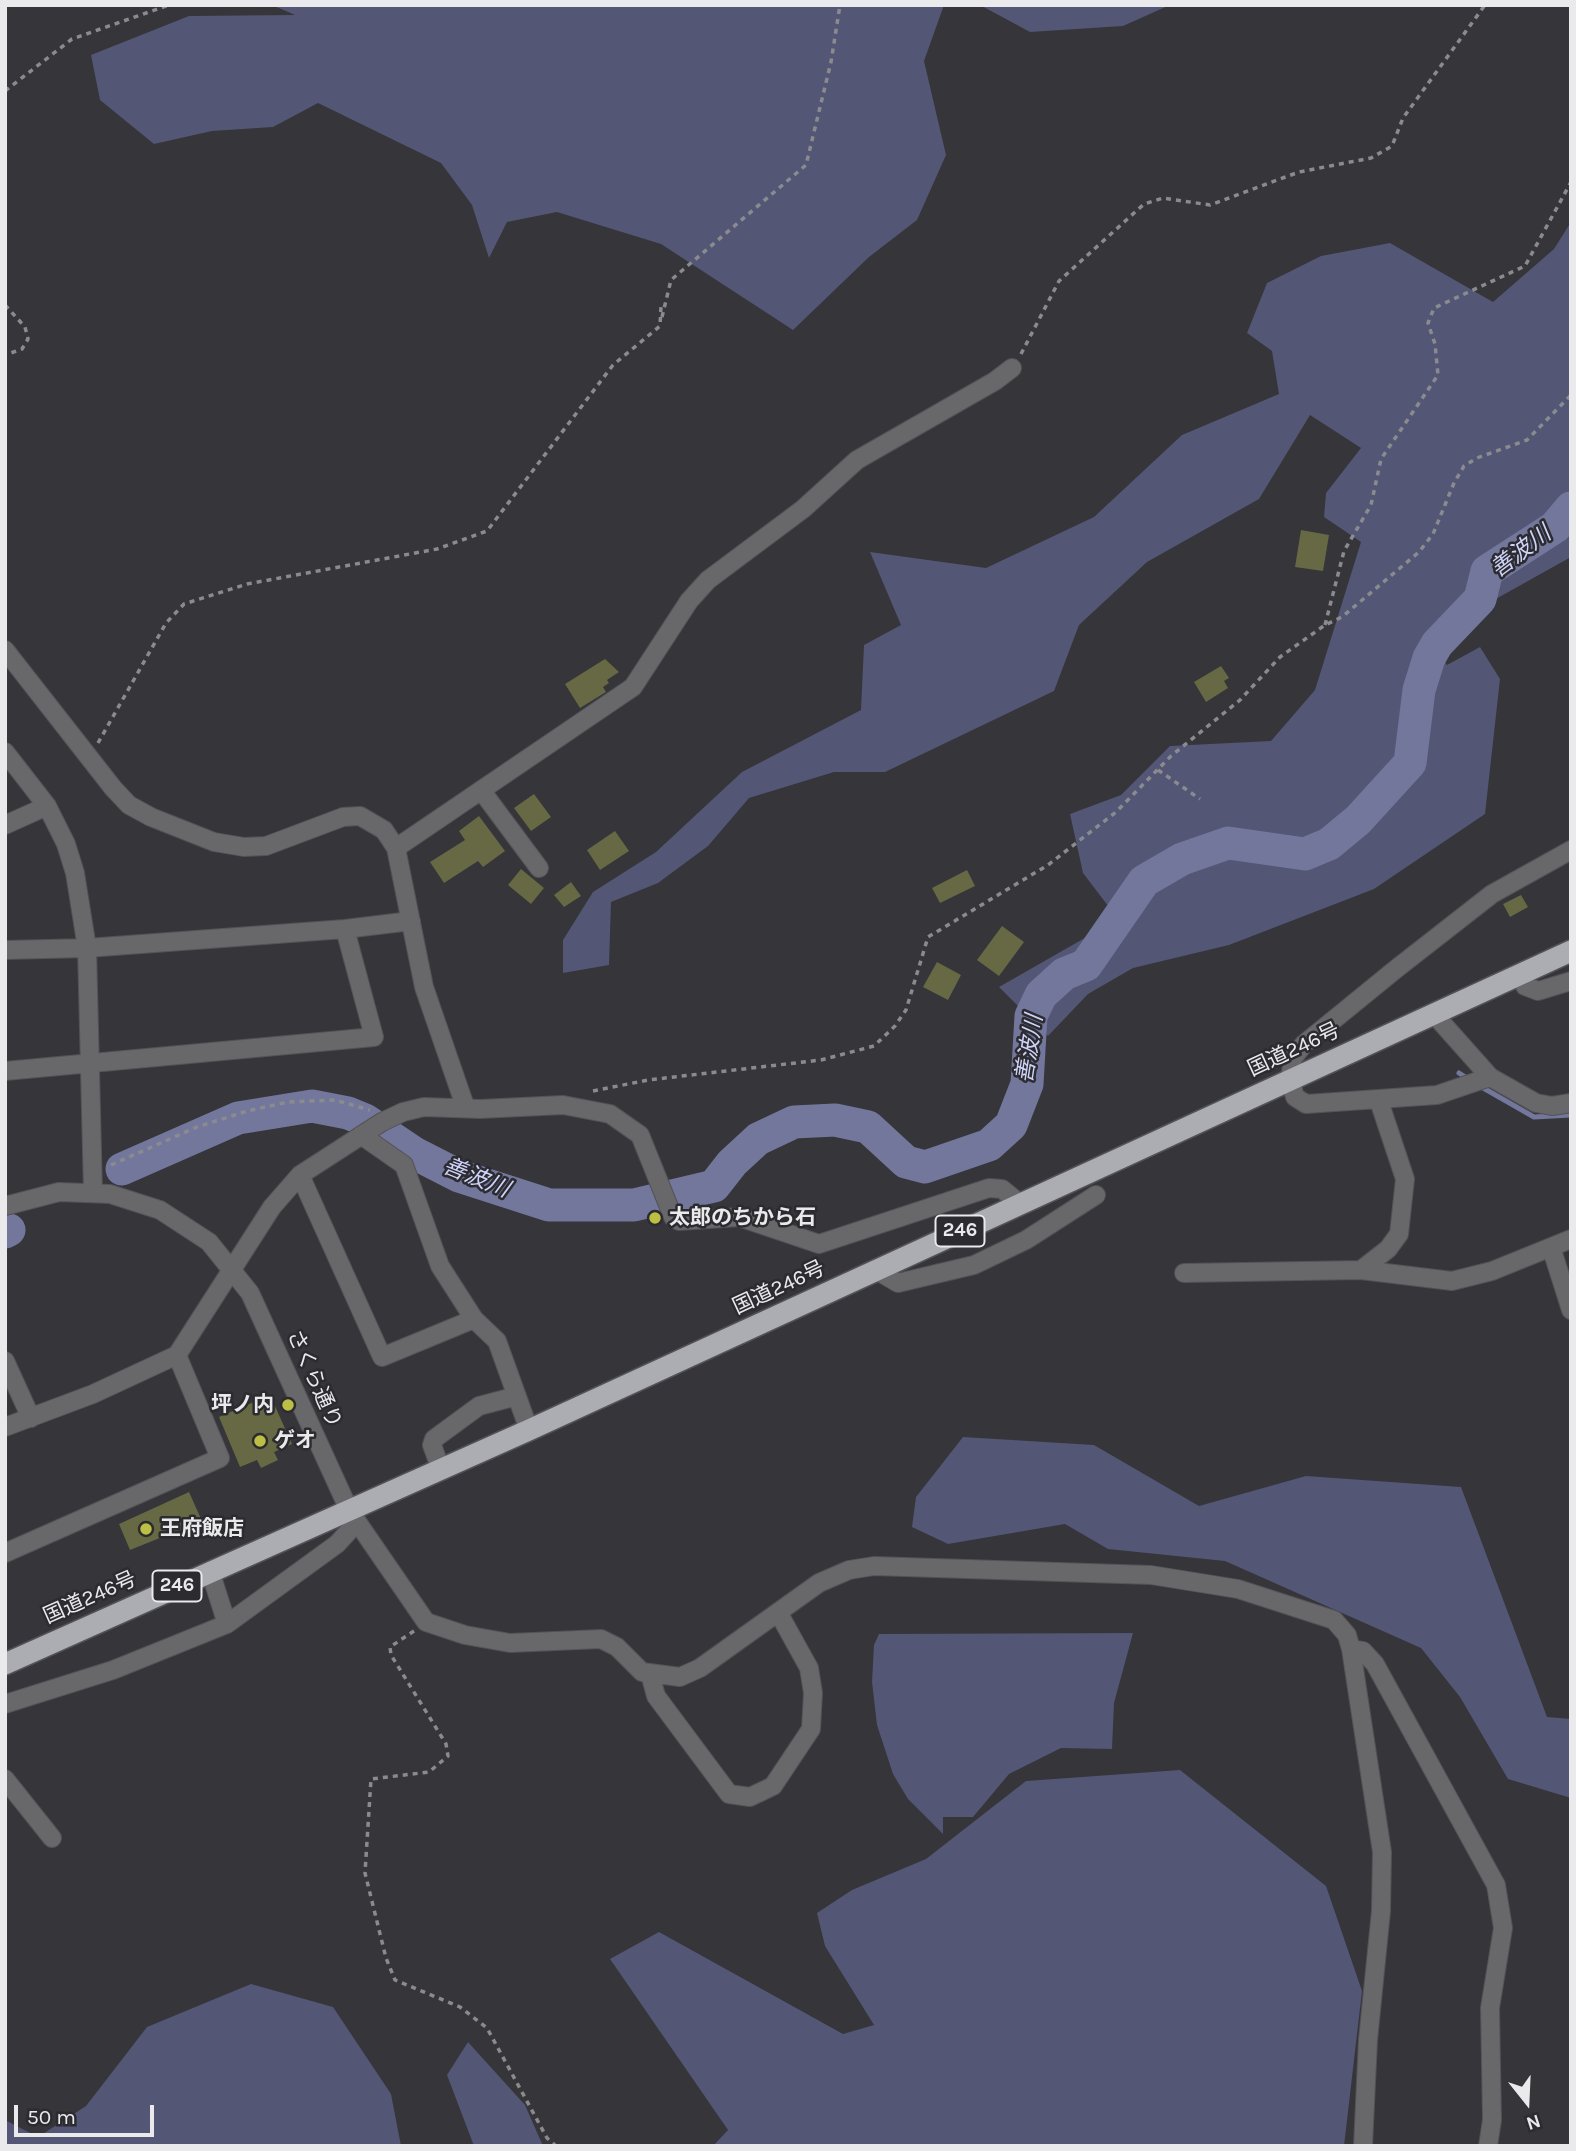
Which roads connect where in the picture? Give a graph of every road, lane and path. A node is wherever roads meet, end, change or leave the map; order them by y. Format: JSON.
{"nodes":[{"id":1,"x":169,"y":5,"type":"edge"},
{"id":2,"x":839,"y":5,"type":"edge"},
{"id":3,"x":1485,"y":5,"type":"edge"},
{"id":4,"x":5,"y":91,"type":"edge"},
{"id":5,"x":1571,"y":182,"type":"edge"},
{"id":6,"x":5,"y":306,"type":"edge"},
{"id":7,"x":661,"y":307,"type":"dead end"},
{"id":8,"x":660,"y":326,"type":"junction"},
{"id":9,"x":5,"y":355,"type":"edge"},
{"id":10,"x":1012,"y":368,"type":"joint"},
{"id":11,"x":1571,"y":396,"type":"edge"},
{"id":12,"x":1325,"y":625,"type":"junction"},
{"id":13,"x":5,"y":650,"type":"edge"},
{"id":14,"x":5,"y":752,"type":"edge"},
{"id":15,"x":90,"y":757,"type":"junction"},
{"id":16,"x":1158,"y":770,"type":"junction"},
{"id":17,"x":481,"y":790,"type":"junction"},
{"id":18,"x":1200,"y":799,"type":"dead end"},
{"id":19,"x":47,"y":806,"type":"junction"},
{"id":20,"x":5,"y":825,"type":"edge"},
{"id":21,"x":396,"y":848,"type":"junction"},
{"id":22,"x":1571,"y":850,"type":"edge"},
{"id":23,"x":539,"y":868,"type":"dead end"},
{"id":24,"x":411,"y":921,"type":"junction"},
{"id":25,"x":345,"y":929,"type":"junction"},
{"id":26,"x":87,"y":948,"type":"junction"},
{"id":27,"x":5,"y":950,"type":"edge"},
{"id":28,"x":1571,"y":951,"type":"edge"},
{"id":29,"x":1521,"y":974,"type":"junction"},
{"id":30,"x":1571,"y":981,"type":"edge"},
{"id":31,"x":1433,"y":1013,"type":"junction"},
{"id":32,"x":90,"y":1062,"type":"junction"},
{"id":33,"x":5,"y":1071,"type":"edge"},
{"id":34,"x":1490,"y":1077,"type":"junction"},
{"id":35,"x":1290,"y":1079,"type":"junction"},
{"id":36,"x":1378,"y":1101,"type":"junction"},
{"id":37,"x":1571,"y":1103,"type":"edge"},
{"id":38,"x":563,"y":1105,"type":"junction"},
{"id":39,"x":465,"y":1106,"type":"junction"},
{"id":40,"x":374,"y":1127,"type":"junction"},
{"id":41,"x":108,"y":1166,"type":"dead end"},
{"id":42,"x":300,"y":1175,"type":"junction"},
{"id":43,"x":93,"y":1192,"type":"junction"},
{"id":44,"x":1096,"y":1195,"type":"dead end"},
{"id":45,"x":1019,"y":1203,"type":"junction"},
{"id":46,"x":5,"y":1206,"type":"edge"},
{"id":47,"x":1571,"y":1238,"type":"edge"},
{"id":48,"x":1551,"y":1247,"type":"junction"},
{"id":49,"x":233,"y":1269,"type":"junction"},
{"id":50,"x":876,"y":1270,"type":"junction"},
{"id":51,"x":1361,"y":1270,"type":"junction"},
{"id":52,"x":1184,"y":1273,"type":"dead end"},
{"id":53,"x":1571,"y":1310,"type":"edge"},
{"id":54,"x":474,"y":1320,"type":"junction"},
{"id":55,"x":177,"y":1355,"type":"junction"},
{"id":56,"x":5,"y":1361,"type":"edge"},
{"id":57,"x":517,"y":1396,"type":"junction"},
{"id":58,"x":31,"y":1418,"type":"junction"},
{"id":59,"x":5,"y":1427,"type":"edge"},
{"id":60,"x":529,"y":1430,"type":"junction"},
{"id":61,"x":441,"y":1470,"type":"junction"},
{"id":62,"x":349,"y":1521,"type":"junction"},
{"id":63,"x":5,"y":1553,"type":"edge"},
{"id":64,"x":210,"y":1571,"type":"junction"},
{"id":65,"x":778,"y":1612,"type":"junction"},
{"id":66,"x":426,"y":1622,"type":"junction"},
{"id":67,"x":227,"y":1624,"type":"junction"},
{"id":68,"x":1351,"y":1649,"type":"junction"},
{"id":69,"x":5,"y":1664,"type":"edge"},
{"id":70,"x":650,"y":1674,"type":"junction"},
{"id":71,"x":5,"y":1704,"type":"edge"},
{"id":72,"x":5,"y":1779,"type":"edge"},
{"id":73,"x":52,"y":1838,"type":"dead end"},
{"id":74,"x":556,"y":2146,"type":"edge"},
{"id":75,"x":1363,"y":2146,"type":"edge"},
{"id":76,"x":1488,"y":2146,"type":"edge"}],
"edges":[{"from":1,"to":4,"type":"path"},
{"from":2,"to":8,"type":"path"},
{"from":3,"to":10,"type":"path"},
{"from":5,"to":12,"type":"path"},
{"from":6,"to":9,"type":"path"},
{"from":7,"to":8,"type":"path"},
{"from":8,"to":15,"type":"path"},
{"from":10,"to":17,"type":"street"},
{"from":11,"to":12,"type":"path"},
{"from":12,"to":16,"type":"path"},
{"from":13,"to":15,"type":"street"},
{"from":14,"to":19,"type":"street"},
{"from":15,"to":21,"type":"street"},
{"from":16,"to":18,"type":"path"},
{"from":16,"to":38,"type":"path"},
{"from":17,"to":21,"type":"street"},
{"from":17,"to":23,"type":"street"},
{"from":19,"to":20,"type":"street"},
{"from":19,"to":26,"type":"street"},
{"from":21,"to":24,"type":"street"},
{"from":22,"to":35,"type":"street"},
{"from":24,"to":25,"type":"street"},
{"from":24,"to":39,"type":"street"},
{"from":25,"to":26,"type":"street"},
{"from":25,"to":32,"type":"street"},
{"from":26,"to":27,"type":"street"},
{"from":26,"to":32,"type":"street"},
{"from":28,"to":29,"type":"highway","name":"国道246号","number":"246"},
{"from":29,"to":30,"type":"street"},
{"from":29,"to":31,"type":"highway","name":"国道246号","number":"246"},
{"from":31,"to":34,"type":"street"},
{"from":31,"to":35,"type":"highway","name":"国道246号","number":"246"},
{"from":32,"to":33,"type":"street"},
{"from":32,"to":43,"type":"street"},
{"from":34,"to":36,"type":"street"},
{"from":34,"to":37,"type":"street"},
{"from":35,"to":36,"type":"street"},
{"from":35,"to":45,"type":"highway","name":"国道246号","number":"246"},
{"from":36,"to":51,"type":"street"},
{"from":38,"to":39,"type":"street"},
{"from":38,"to":45,"type":"street"},
{"from":39,"to":40,"type":"street"},
{"from":40,"to":41,"type":"path"},
{"from":40,"to":42,"type":"street"},
{"from":40,"to":54,"type":"street"},
{"from":42,"to":49,"type":"street"},
{"from":42,"to":54,"type":"street"},
{"from":43,"to":46,"type":"street","name":"さくら通り"},
{"from":43,"to":49,"type":"street","name":"さくら通り"},
{"from":44,"to":50,"type":"street"},
{"from":45,"to":50,"type":"highway","name":"国道246号","number":"246"},
{"from":47,"to":48,"type":"street"},
{"from":48,"to":51,"type":"street"},
{"from":48,"to":53,"type":"street"},
{"from":49,"to":55,"type":"street"},
{"from":49,"to":62,"type":"street","name":"さくら通り"},
{"from":50,"to":60,"type":"highway","name":"国道246号","number":"246"},
{"from":51,"to":52,"type":"street"},
{"from":54,"to":57,"type":"street"},
{"from":55,"to":58,"type":"street"},
{"from":55,"to":63,"type":"street"},
{"from":56,"to":58,"type":"street"},
{"from":57,"to":60,"type":"street"},
{"from":57,"to":61,"type":"street"},
{"from":58,"to":59,"type":"street"},
{"from":60,"to":61,"type":"highway","name":"国道246号","number":"246"},
{"from":61,"to":62,"type":"highway","name":"国道246号","number":"246"},
{"from":62,"to":64,"type":"highway","name":"国道246号","number":"246"},
{"from":62,"to":66,"type":"street","name":"さくら通り"},
{"from":62,"to":67,"type":"street"},
{"from":64,"to":67,"type":"street"},
{"from":64,"to":69,"type":"highway","name":"国道246号","number":"246"},
{"from":65,"to":68,"type":"street"},
{"from":65,"to":70,"type":"street"},
{"from":65,"to":70,"type":"street"},
{"from":66,"to":70,"type":"street"},
{"from":66,"to":74,"type":"path"},
{"from":67,"to":71,"type":"street"},
{"from":68,"to":75,"type":"street"},
{"from":68,"to":76,"type":"street"},
{"from":72,"to":73,"type":"street"}]}
